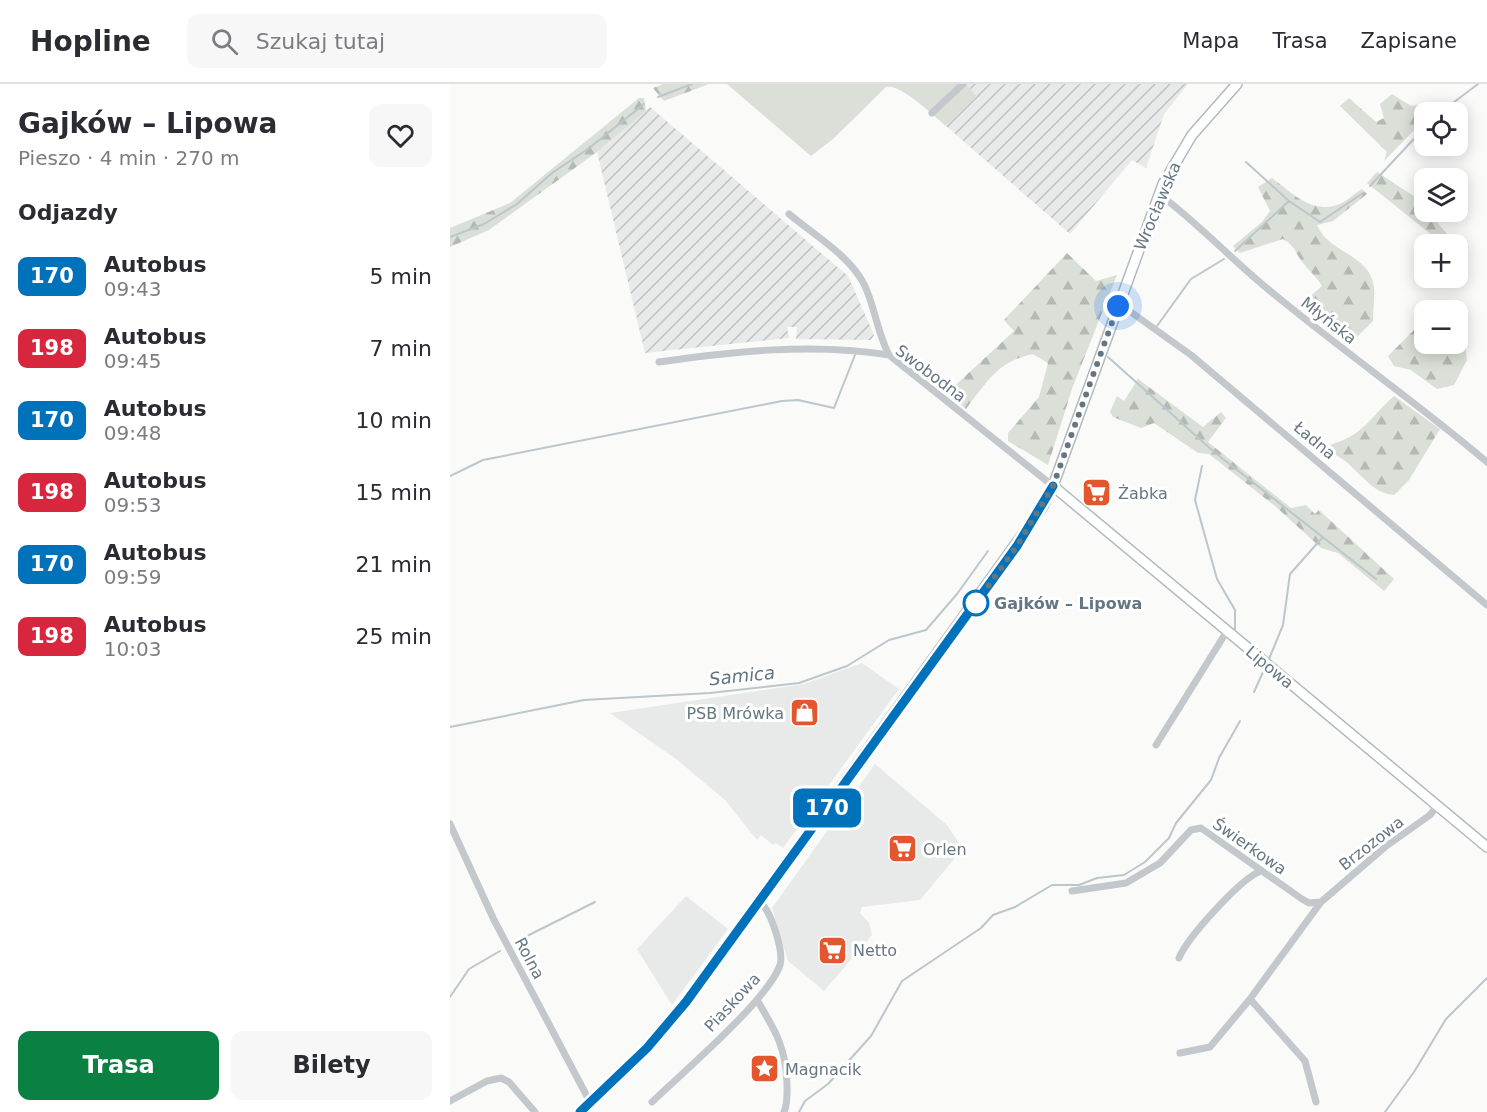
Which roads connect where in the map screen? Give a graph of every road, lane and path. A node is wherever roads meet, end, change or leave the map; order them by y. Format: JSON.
{"nodes":[{"id":1,"x":963,"y":84,"type":"edge"},
{"id":2,"x":1237,"y":84,"type":"edge"},
{"id":3,"x":932,"y":113,"type":"dead end"},
{"id":4,"x":1159,"y":194,"type":"junction"},
{"id":5,"x":789,"y":214,"type":"dead end"},
{"id":6,"x":1118,"y":306,"type":"junction"},
{"id":7,"x":889,"y":354,"type":"junction"},
{"id":8,"x":659,"y":362,"type":"dead end"},
{"id":9,"x":1487,"y":462,"type":"edge"},
{"id":10,"x":1053,"y":486,"type":"junction"},
{"id":11,"x":1487,"y":605,"type":"edge"},
{"id":12,"x":1227,"y":631,"type":"junction"},
{"id":13,"x":1156,"y":745,"type":"dead end"},
{"id":14,"x":1437,"y":806,"type":"junction"},
{"id":15,"x":450,"y":824,"type":"edge"},
{"id":16,"x":1487,"y":847,"type":"edge"},
{"id":17,"x":1261,"y":871,"type":"junction"},
{"id":18,"x":1072,"y":891,"type":"dead end"},
{"id":19,"x":760,"y":902,"type":"junction"},
{"id":20,"x":1321,"y":902,"type":"junction"},
{"id":21,"x":1179,"y":958,"type":"dead end"},
{"id":22,"x":1250,"y":999,"type":"junction"},
{"id":23,"x":757,"y":1000,"type":"junction"},
{"id":24,"x":1180,"y":1053,"type":"dead end"},
{"id":25,"x":450,"y":1101,"type":"edge"},
{"id":26,"x":590,"y":1102,"type":"junction"},
{"id":27,"x":652,"y":1102,"type":"dead end"},
{"id":28,"x":1316,"y":1102,"type":"dead end"},
{"id":29,"x":535,"y":1112,"type":"edge"},
{"id":30,"x":580,"y":1112,"type":"edge"},
{"id":31,"x":784,"y":1112,"type":"edge"}],
"edges":[{"from":1,"to":3,"type":"street"},
{"from":2,"to":4,"type":"main road","name":"Wrocławska"},
{"from":4,"to":6,"type":"main road","name":"Wrocławska"},
{"from":4,"to":9,"type":"street","name":"Młyńska"},
{"from":5,"to":7,"type":"street"},
{"from":6,"to":10,"type":"main road","name":"Wrocławska"},
{"from":6,"to":11,"type":"street","name":"Ładna"},
{"from":7,"to":8,"type":"street","name":"Swobodna"},
{"from":7,"to":10,"type":"street","name":"Swobodna"},
{"from":10,"to":12,"type":"main road","name":"Lipowa"},
{"from":10,"to":19,"type":"main road"},
{"from":12,"to":13,"type":"street"},
{"from":12,"to":14,"type":"main road","name":"Lipowa"},
{"from":14,"to":16,"type":"main road","name":"Lipowa"},
{"from":14,"to":20,"type":"street","name":"Brzozowa"},
{"from":15,"to":26,"type":"street","name":"Rolna"},
{"from":17,"to":18,"type":"street","name":"Świerkowa"},
{"from":17,"to":20,"type":"street","name":"Świerkowa"},
{"from":17,"to":21,"type":"street"},
{"from":19,"to":23,"type":"street","name":"Piaskowa"},
{"from":19,"to":26,"type":"main road"},
{"from":20,"to":22,"type":"street","name":"Brzozowa"},
{"from":22,"to":24,"type":"street","name":"Brzozowa"},
{"from":22,"to":28,"type":"street"},
{"from":23,"to":27,"type":"street","name":"Piaskowa"},
{"from":23,"to":31,"type":"street"},
{"from":25,"to":29,"type":"street"},
{"from":26,"to":30,"type":"main road"}]}
